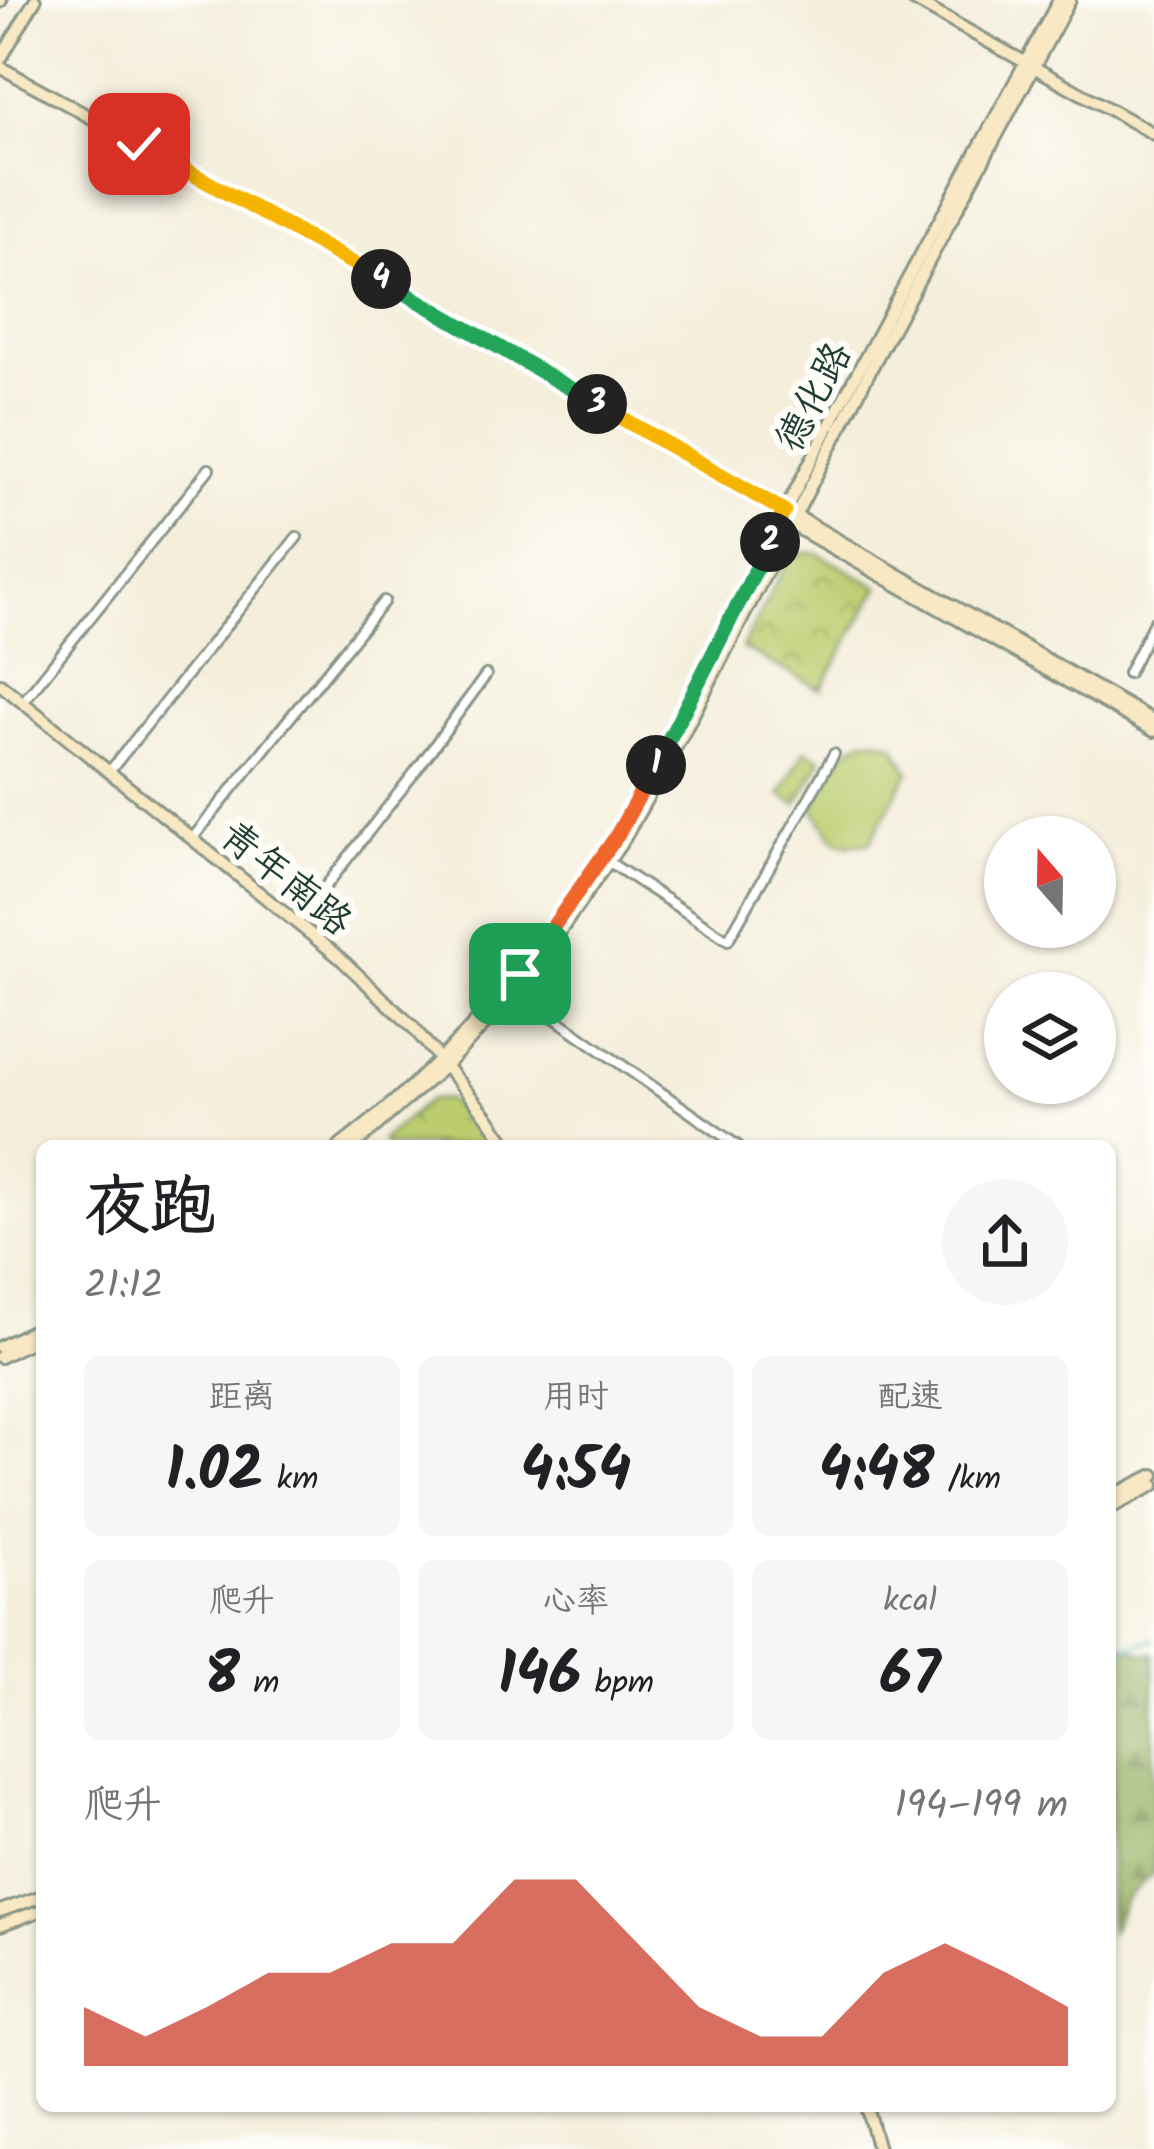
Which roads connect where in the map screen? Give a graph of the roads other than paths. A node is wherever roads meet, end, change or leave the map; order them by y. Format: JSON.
{"nodes":[{"id":1,"x":35,"y":0,"type":"edge"},
{"id":2,"x":913,"y":0,"type":"edge"},
{"id":3,"x":1059,"y":0,"type":"edge"},
{"id":4,"x":1070,"y":0,"type":"edge"},
{"id":5,"x":0,"y":64,"type":"edge"},
{"id":6,"x":1029,"y":66,"type":"junction"},
{"id":7,"x":1154,"y":134,"type":"edge"},
{"id":8,"x":209,"y":469,"type":"dead end"},
{"id":9,"x":788,"y":518,"type":"junction"},
{"id":10,"x":297,"y":537,"type":"dead end"},
{"id":11,"x":384,"y":601,"type":"dead end"},
{"id":12,"x":1154,"y":622,"type":"edge"},
{"id":13,"x":1128,"y":673,"type":"dead end"},
{"id":14,"x":486,"y":675,"type":"dead end"},
{"id":15,"x":0,"y":684,"type":"edge"},
{"id":16,"x":23,"y":702,"type":"junction"},
{"id":17,"x":1154,"y":722,"type":"edge"},
{"id":18,"x":1154,"y":731,"type":"edge"},
{"id":19,"x":834,"y":754,"type":"dead end"},
{"id":20,"x":109,"y":772,"type":"junction"},
{"id":21,"x":192,"y":839,"type":"junction"},
{"id":22,"x":609,"y":862,"type":"junction"},
{"id":23,"x":296,"y":923,"type":"junction"},
{"id":24,"x":516,"y":991,"type":"junction"},
{"id":25,"x":443,"y":1062,"type":"junction"},
{"id":26,"x":348,"y":1140,"type":"edge"},
{"id":27,"x":358,"y":1140,"type":"edge"},
{"id":28,"x":503,"y":1140,"type":"edge"},
{"id":29,"x":729,"y":1140,"type":"edge"},
{"id":30,"x":36,"y":1329,"type":"edge"},
{"id":31,"x":36,"y":1339,"type":"edge"},
{"id":32,"x":0,"y":1347,"type":"edge"},
{"id":33,"x":0,"y":1357,"type":"edge"},
{"id":34,"x":1154,"y":1475,"type":"edge"},
{"id":35,"x":1154,"y":1485,"type":"edge"},
{"id":36,"x":1116,"y":1494,"type":"edge"},
{"id":37,"x":1116,"y":1505,"type":"edge"},
{"id":38,"x":36,"y":1898,"type":"edge"},
{"id":39,"x":0,"y":1911,"type":"edge"},
{"id":40,"x":36,"y":1912,"type":"edge"},
{"id":41,"x":0,"y":1925,"type":"edge"},
{"id":42,"x":868,"y":2112,"type":"edge"},
{"id":43,"x":878,"y":2149,"type":"edge"}],
"edges":[{"from":1,"to":5,"type":"main road"},
{"from":2,"to":6,"type":"main road"},
{"from":3,"to":6,"type":"main road","name":"德化路"},
{"from":4,"to":6,"type":"main road","name":"德化路"},
{"from":5,"to":9,"type":"main road"},
{"from":6,"to":7,"type":"main road"},
{"from":6,"to":9,"type":"main road","name":"德化路"},
{"from":8,"to":16,"type":"street"},
{"from":9,"to":17,"type":"main road"},
{"from":9,"to":18,"type":"main road"},
{"from":9,"to":22,"type":"main road","name":"德化路"},
{"from":9,"to":25,"type":"main road","name":"德化路"},
{"from":10,"to":20,"type":"street"},
{"from":11,"to":21,"type":"street"},
{"from":12,"to":13,"type":"street"},
{"from":14,"to":23,"type":"street"},
{"from":15,"to":16,"type":"main road","name":"青年南路"},
{"from":16,"to":20,"type":"main road","name":"青年南路"},
{"from":19,"to":22,"type":"street"},
{"from":20,"to":21,"type":"main road","name":"青年南路"},
{"from":21,"to":23,"type":"main road","name":"青年南路"},
{"from":22,"to":24,"type":"main road","name":"德化路"},
{"from":23,"to":25,"type":"main road","name":"青年南路"},
{"from":24,"to":25,"type":"main road","name":"德化路"},
{"from":24,"to":29,"type":"street"},
{"from":25,"to":26,"type":"main road","name":"德化路"},
{"from":25,"to":27,"type":"main road","name":"德化路"},
{"from":25,"to":28,"type":"main road","name":"青年南路"},
{"from":30,"to":32,"type":"main road"},
{"from":31,"to":33,"type":"main road"},
{"from":34,"to":36,"type":"main road"},
{"from":35,"to":37,"type":"main road"},
{"from":38,"to":39,"type":"main road"},
{"from":40,"to":41,"type":"main road"},
{"from":42,"to":43,"type":"main road"}]}
